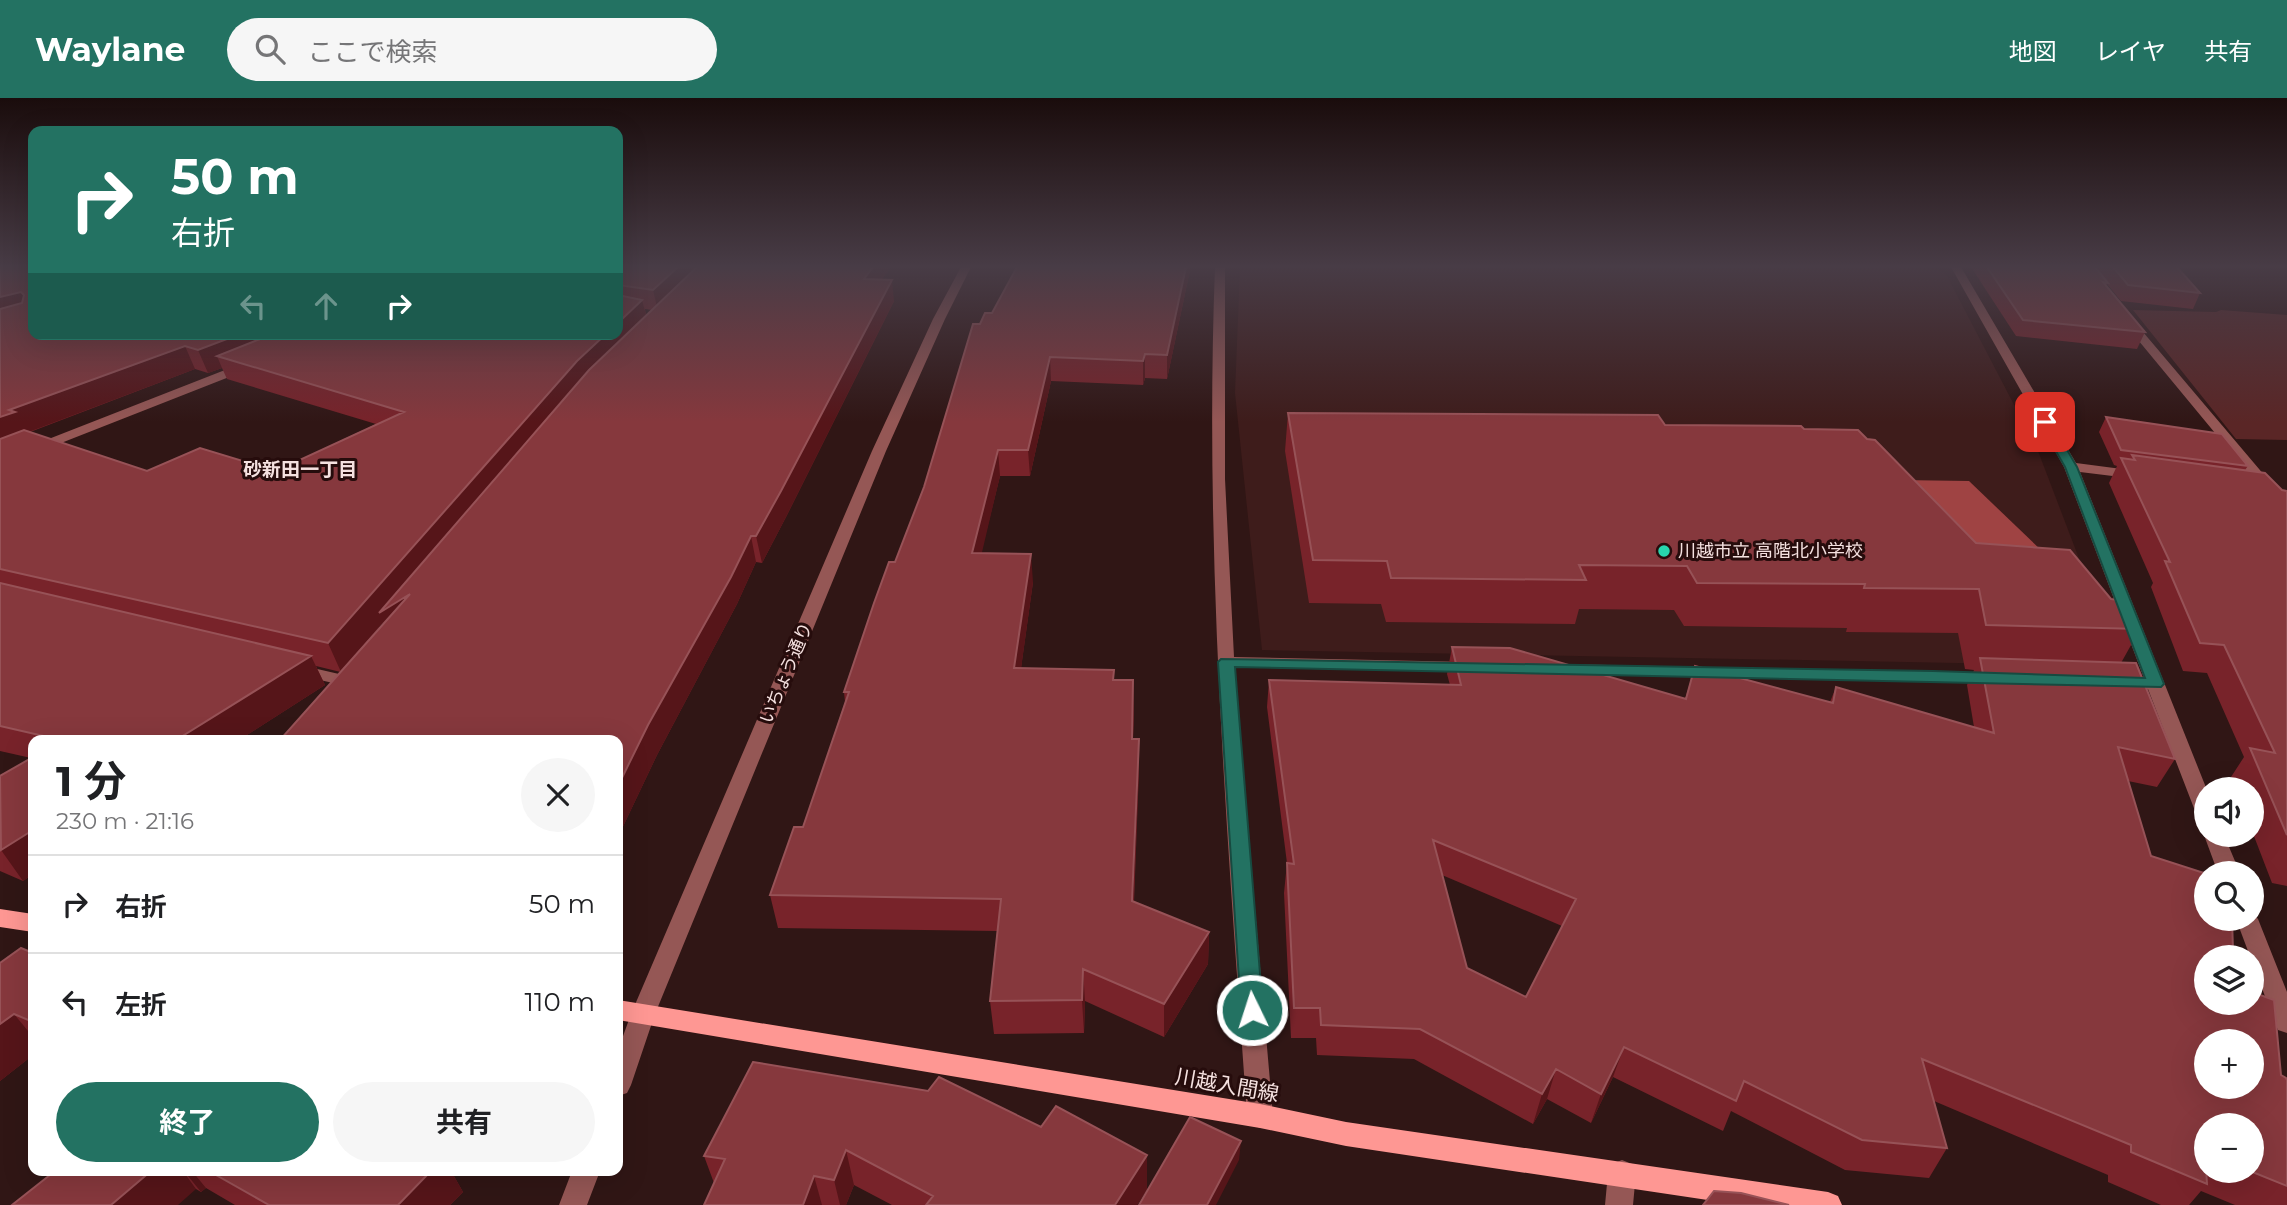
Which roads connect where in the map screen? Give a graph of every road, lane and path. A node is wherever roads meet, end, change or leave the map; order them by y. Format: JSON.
{"nodes":[{"id":1,"x":939,"y":319,"type":"edge"},
{"id":2,"x":1219,"y":319,"type":"edge"},
{"id":3,"x":1986,"y":319,"type":"edge"},
{"id":4,"x":2127,"y":319,"type":"edge"},
{"id":5,"x":265,"y":358,"type":"edge"},
{"id":6,"x":0,"y":463,"type":"edge"},
{"id":7,"x":2071,"y":467,"type":"junction"},
{"id":8,"x":2152,"y":478,"type":"edge"},
{"id":9,"x":2248,"y":490,"type":"edge"},
{"id":10,"x":2281,"y":494,"type":"edge"},
{"id":11,"x":2287,"y":511,"type":"edge"},
{"id":12,"x":1226,"y":662,"type":"junction"},
{"id":13,"x":279,"y":665,"type":"edge"},
{"id":14,"x":1490,"y":667,"type":"edge"},
{"id":15,"x":1545,"y":668,"type":"edge"},
{"id":16,"x":2013,"y":679,"type":"edge"},
{"id":17,"x":346,"y":681,"type":"edge"},
{"id":18,"x":2105,"y":682,"type":"edge"},
{"id":19,"x":2155,"y":684,"type":"junction"},
{"id":20,"x":2194,"y":783,"type":"edge"},
{"id":21,"x":0,"y":918,"type":"edge"},
{"id":22,"x":28,"y":922,"type":"edge"},
{"id":23,"x":2252,"y":931,"type":"edge"},
{"id":24,"x":630,"y":1012,"type":"edge"},
{"id":25,"x":2287,"y":1023,"type":"edge"},
{"id":26,"x":623,"y":1055,"type":"edge"},
{"id":27,"x":1260,"y":1116,"type":"junction"},
{"id":28,"x":1622,"y":1173,"type":"junction"},
{"id":29,"x":584,"y":1176,"type":"edge"},
{"id":30,"x":573,"y":1205,"type":"edge"},
{"id":31,"x":1619,"y":1205,"type":"edge"},
{"id":32,"x":1829,"y":1205,"type":"edge"}],
"edges":[{"from":1,"to":24,"type":"street","name":"いちょう通り"},
{"from":2,"to":12,"type":"street"},
{"from":3,"to":7,"type":"street"},
{"from":4,"to":10,"type":"street"},
{"from":5,"to":6,"type":"street"},
{"from":7,"to":8,"type":"street"},
{"from":7,"to":19,"type":"street"},
{"from":9,"to":10,"type":"street"},
{"from":10,"to":11,"type":"street"},
{"from":12,"to":14,"type":"street"},
{"from":12,"to":27,"type":"street"},
{"from":13,"to":17,"type":"street"},
{"from":15,"to":16,"type":"street"},
{"from":18,"to":19,"type":"street"},
{"from":19,"to":20,"type":"street"},
{"from":21,"to":22,"type":"main road"},
{"from":23,"to":25,"type":"street"},
{"from":24,"to":26,"type":"street","name":"いちょう通り"},
{"from":24,"to":27,"type":"main road","name":"川越入間線"},
{"from":27,"to":28,"type":"main road","name":"川越入間線"},
{"from":28,"to":31,"type":"street"},
{"from":28,"to":32,"type":"main road","name":"川越入間線"},
{"from":29,"to":30,"type":"street"}]}
